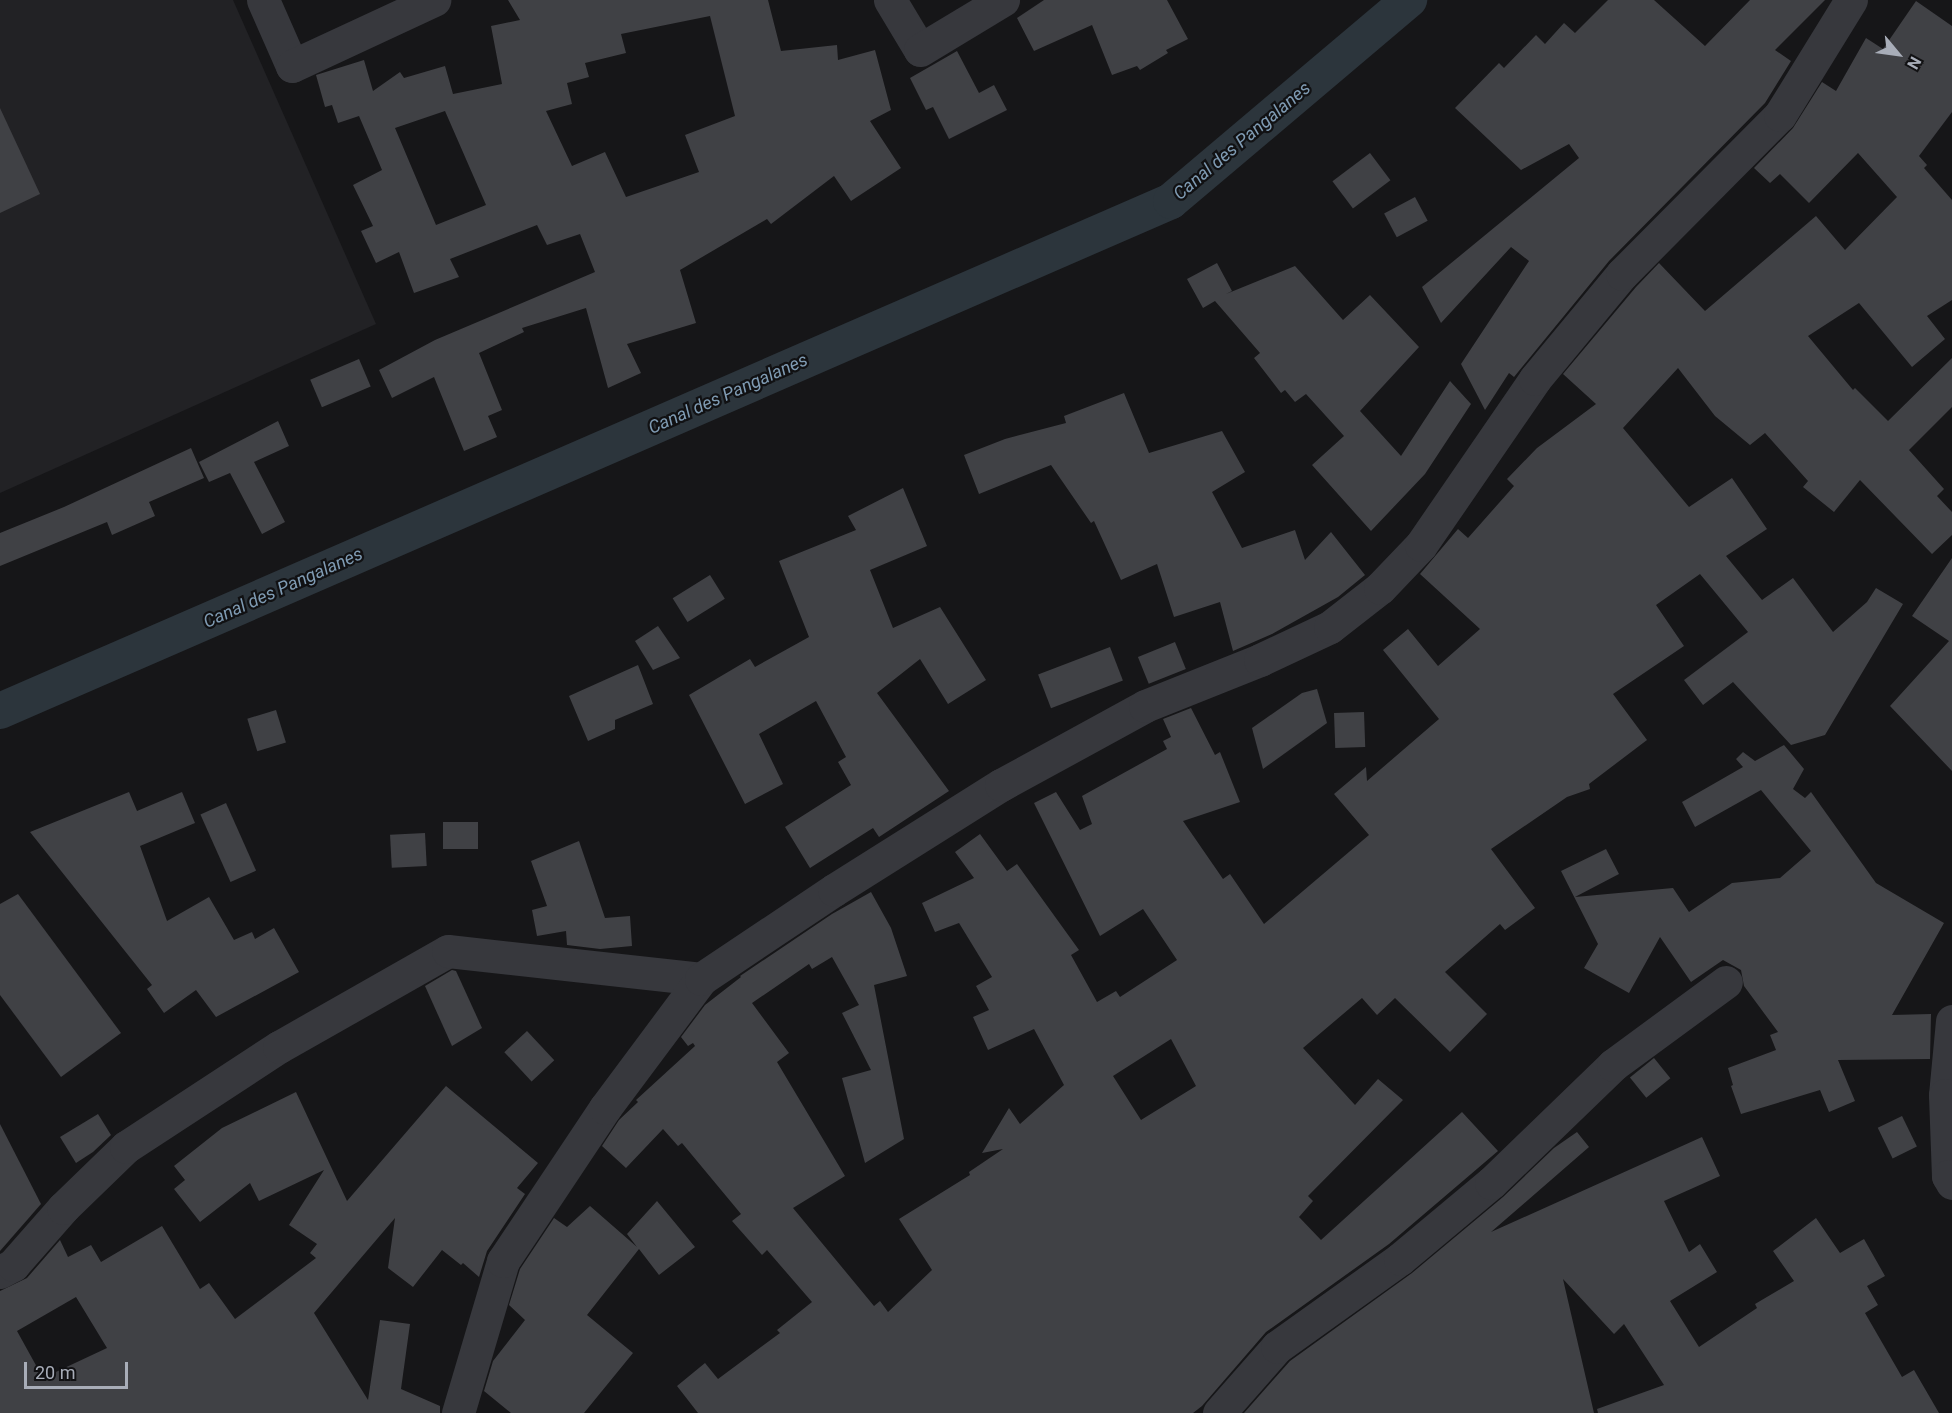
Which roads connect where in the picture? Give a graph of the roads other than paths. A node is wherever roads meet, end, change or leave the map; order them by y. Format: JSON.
{"nodes":[{"id":1,"x":263,"y":0,"type":"edge"},
{"id":2,"x":435,"y":0,"type":"edge"},
{"id":3,"x":890,"y":0,"type":"edge"},
{"id":4,"x":1003,"y":0,"type":"edge"},
{"id":5,"x":1851,"y":0,"type":"edge"},
{"id":6,"x":701,"y":979,"type":"junction"},
{"id":7,"x":1726,"y":982,"type":"dead end"},
{"id":8,"x":1952,"y":1021,"type":"edge"},
{"id":9,"x":1952,"y":1182,"type":"edge"},
{"id":10,"x":0,"y":1272,"type":"edge"},
{"id":11,"x":458,"y":1413,"type":"edge"},
{"id":12,"x":1220,"y":1413,"type":"edge"}],
"edges":[{"from":1,"to":2,"type":"street"},
{"from":3,"to":4,"type":"street"},
{"from":5,"to":6,"type":"street"},
{"from":6,"to":10,"type":"street"},
{"from":6,"to":11,"type":"street"},
{"from":7,"to":12,"type":"street"},
{"from":8,"to":9,"type":"street"}]}
